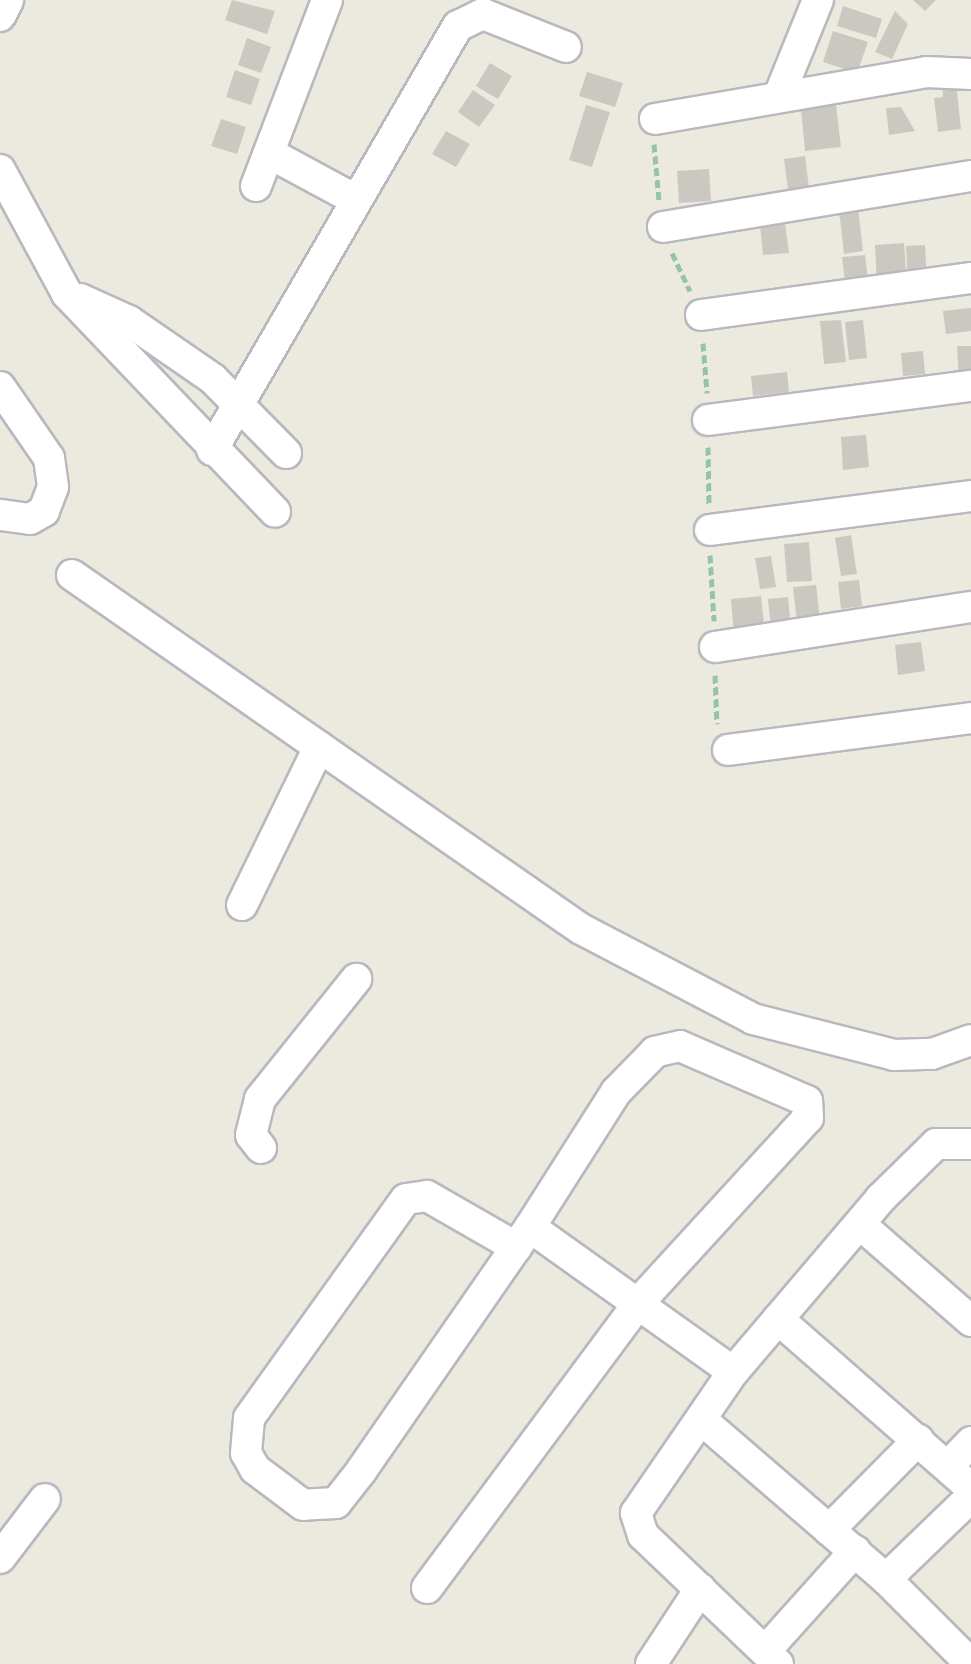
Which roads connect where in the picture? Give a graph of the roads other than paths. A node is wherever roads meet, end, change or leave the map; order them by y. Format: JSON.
{"nodes":[{"id":1,"x":8,"y":0,"type":"edge"},
{"id":2,"x":327,"y":0,"type":"edge"},
{"id":3,"x":818,"y":0,"type":"edge"},
{"id":4,"x":0,"y":16,"type":"edge"},
{"id":5,"x":566,"y":47,"type":"dead end"},
{"id":6,"x":971,"y":74,"type":"edge"},
{"id":7,"x":779,"y":96,"type":"junction"},
{"id":8,"x":655,"y":119,"type":"road end"},
{"id":9,"x":269,"y":153,"type":"junction"},
{"id":10,"x":0,"y":170,"type":"edge"},
{"id":11,"x":971,"y":176,"type":"edge"},
{"id":12,"x":256,"y":186,"type":"dead end"},
{"id":13,"x":354,"y":199,"type":"junction"},
{"id":14,"x":13,"y":227,"type":"edge"},
{"id":15,"x":663,"y":227,"type":"road end"},
{"id":16,"x":971,"y":278,"type":"edge"},
{"id":17,"x":67,"y":294,"type":"junction"},
{"id":18,"x":701,"y":315,"type":"road end"},
{"id":19,"x":971,"y":386,"type":"edge"},
{"id":20,"x":0,"y":387,"type":"edge"},
{"id":21,"x":236,"y":402,"type":"junction"},
{"id":22,"x":708,"y":420,"type":"road end"},
{"id":23,"x":212,"y":450,"type":"junction"},
{"id":24,"x":286,"y":453,"type":"dead end"},
{"id":25,"x":971,"y":496,"type":"edge"},
{"id":26,"x":275,"y":512,"type":"dead end"},
{"id":27,"x":0,"y":515,"type":"edge"},
{"id":28,"x":710,"y":530,"type":"road end"},
{"id":29,"x":72,"y":575,"type":"dead end"},
{"id":30,"x":971,"y":607,"type":"edge"},
{"id":31,"x":715,"y":647,"type":"road end"},
{"id":32,"x":971,"y":718,"type":"edge"},
{"id":33,"x":319,"y":747,"type":"junction"},
{"id":34,"x":728,"y":750,"type":"road end"},
{"id":35,"x":242,"y":905,"type":"dead end"},
{"id":36,"x":356,"y":979,"type":"dead end"},
{"id":37,"x":971,"y":1040,"type":"edge"},
{"id":38,"x":971,"y":1144,"type":"edge"},
{"id":39,"x":261,"y":1148,"type":"dead end"},
{"id":40,"x":861,"y":1225,"type":"junction"},
{"id":41,"x":523,"y":1237,"type":"junction"},
{"id":42,"x":641,"y":1300,"type":"junction"},
{"id":43,"x":778,"y":1319,"type":"junction"},
{"id":44,"x":971,"y":1321,"type":"edge"},
{"id":45,"x":733,"y":1372,"type":"junction"},
{"id":46,"x":703,"y":1421,"type":"junction"},
{"id":47,"x":918,"y":1440,"type":"junction"},
{"id":48,"x":971,"y":1442,"type":"edge"},
{"id":49,"x":949,"y":1465,"type":"junction"},
{"id":50,"x":971,"y":1488,"type":"edge"},
{"id":51,"x":971,"y":1497,"type":"edge"},
{"id":52,"x":45,"y":1499,"type":"dead end"},
{"id":53,"x":829,"y":1530,"type":"junction"},
{"id":54,"x":855,"y":1551,"type":"junction"},
{"id":55,"x":0,"y":1558,"type":"edge"},
{"id":56,"x":886,"y":1579,"type":"junction"},
{"id":57,"x":427,"y":1588,"type":"dead end"},
{"id":58,"x":700,"y":1589,"type":"junction"},
{"id":59,"x":772,"y":1656,"type":"edge"},
{"id":60,"x":651,"y":1664,"type":"edge"},
{"id":61,"x":971,"y":1664,"type":"edge"}],
"edges":[{"from":1,"to":4,"type":"street"},
{"from":2,"to":9,"type":"street"},
{"from":3,"to":7,"type":"street"},
{"from":5,"to":13,"type":"street"},
{"from":6,"to":7,"type":"street"},
{"from":7,"to":8,"type":"street"},
{"from":9,"to":12,"type":"street"},
{"from":9,"to":13,"type":"street"},
{"from":10,"to":14,"type":"street"},
{"from":11,"to":15,"type":"street"},
{"from":13,"to":21,"type":"street"},
{"from":14,"to":17,"type":"street"},
{"from":16,"to":18,"type":"street"},
{"from":17,"to":21,"type":"street"},
{"from":17,"to":23,"type":"street"},
{"from":19,"to":22,"type":"street"},
{"from":20,"to":27,"type":"street"},
{"from":21,"to":23,"type":"street"},
{"from":21,"to":24,"type":"street"},
{"from":23,"to":26,"type":"street"},
{"from":25,"to":28,"type":"street"},
{"from":29,"to":33,"type":"street"},
{"from":30,"to":31,"type":"street"},
{"from":32,"to":34,"type":"street"},
{"from":33,"to":35,"type":"street"},
{"from":33,"to":37,"type":"street"},
{"from":36,"to":39,"type":"street"},
{"from":38,"to":40,"type":"street"},
{"from":40,"to":43,"type":"street"},
{"from":40,"to":44,"type":"street"},
{"from":41,"to":41,"type":"street"},
{"from":41,"to":42,"type":"street"},
{"from":41,"to":42,"type":"street"},
{"from":42,"to":45,"type":"street"},
{"from":42,"to":57,"type":"street"},
{"from":43,"to":45,"type":"street"},
{"from":43,"to":47,"type":"street"},
{"from":45,"to":46,"type":"street"},
{"from":46,"to":53,"type":"street"},
{"from":46,"to":58,"type":"street"},
{"from":47,"to":49,"type":"street"},
{"from":47,"to":53,"type":"street"},
{"from":48,"to":49,"type":"street"},
{"from":49,"to":50,"type":"street"},
{"from":51,"to":56,"type":"street"},
{"from":52,"to":55,"type":"street"},
{"from":53,"to":54,"type":"street"},
{"from":54,"to":56,"type":"street"},
{"from":54,"to":59,"type":"street"},
{"from":56,"to":61,"type":"street"},
{"from":58,"to":59,"type":"street"},
{"from":58,"to":60,"type":"street"}]}
